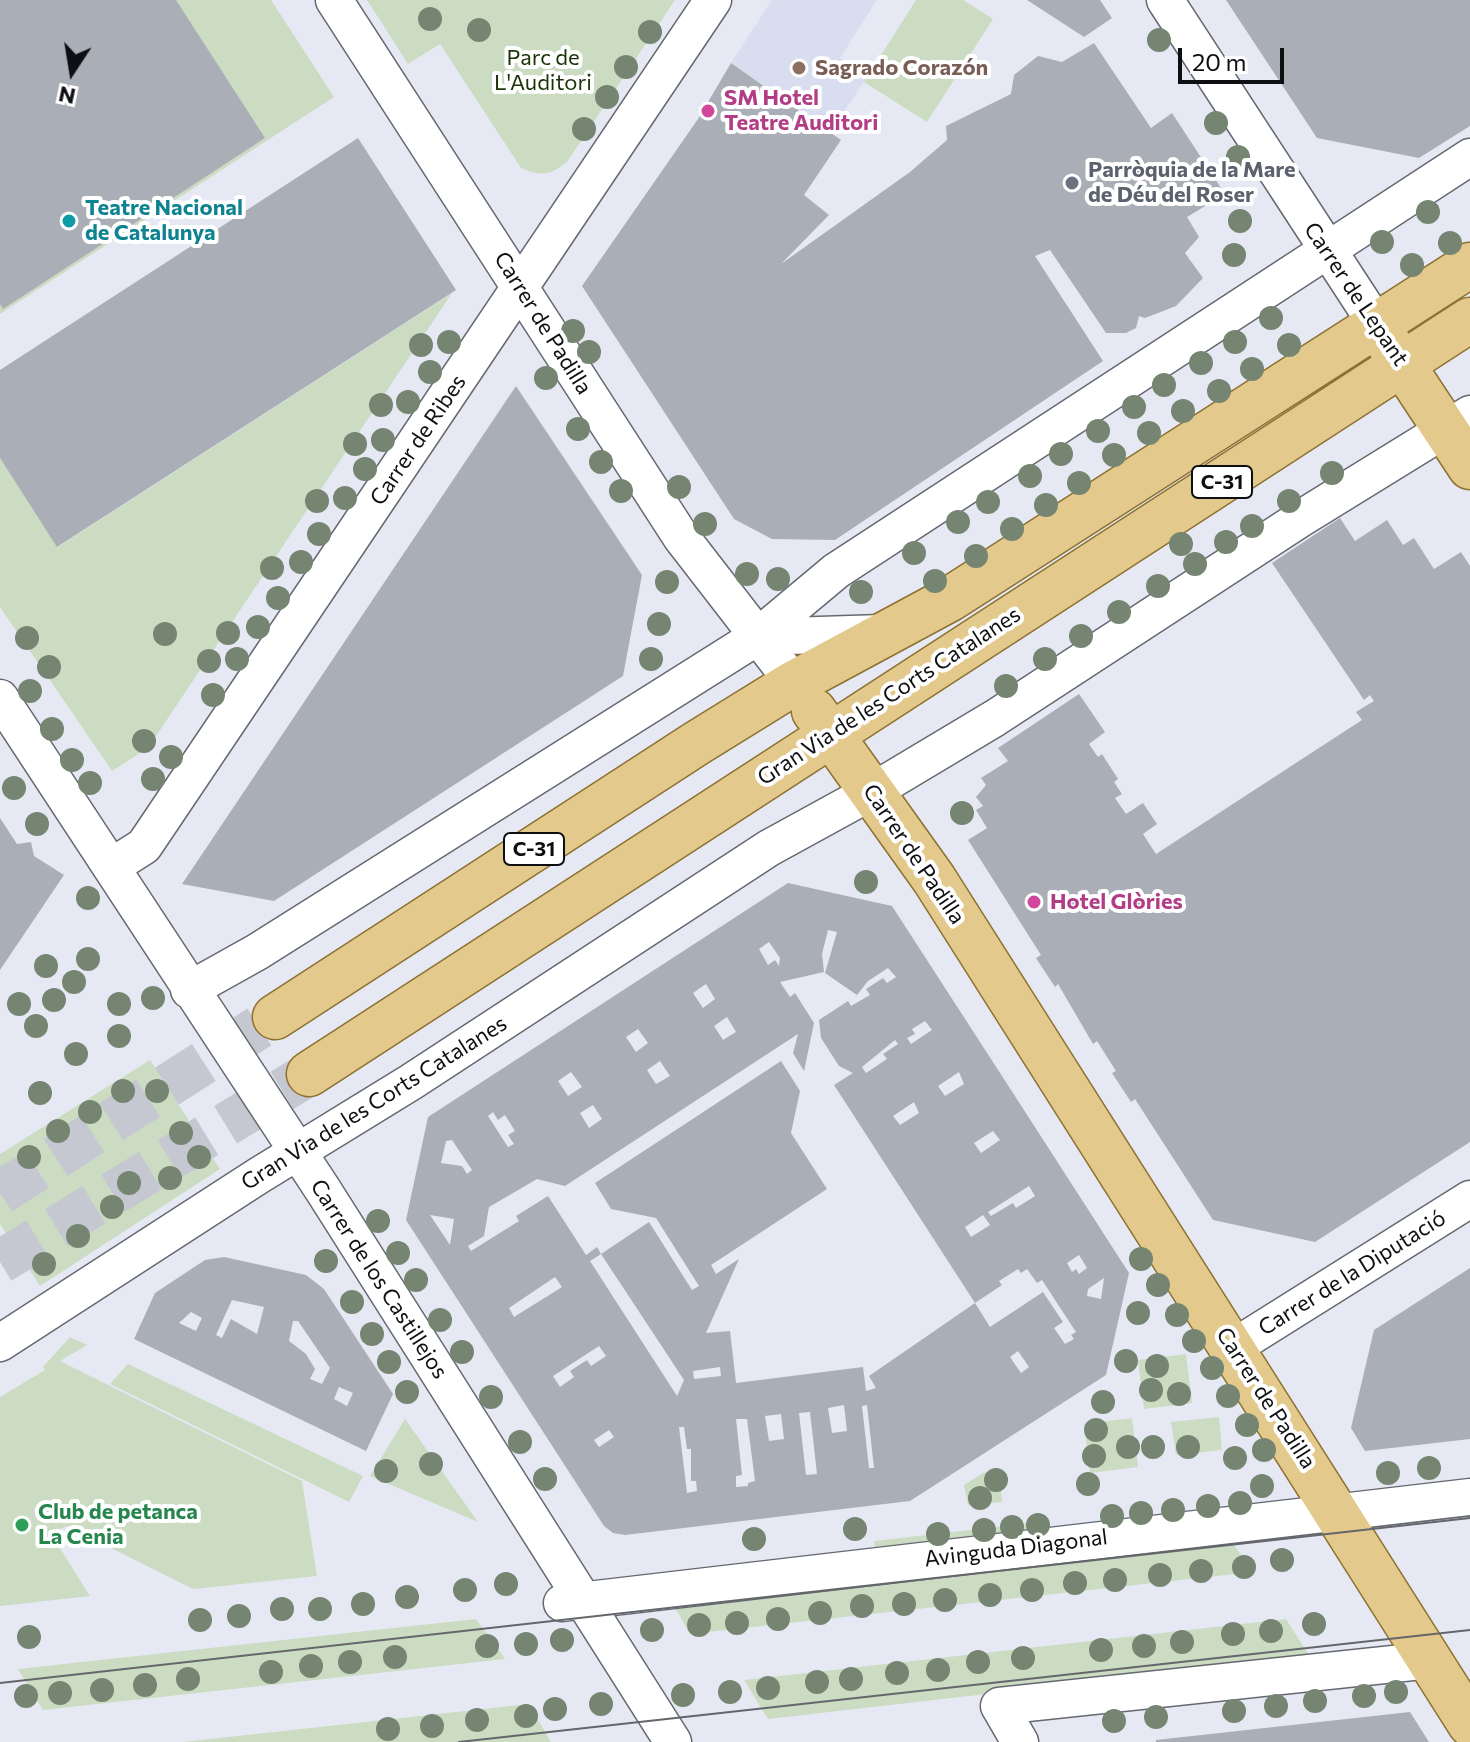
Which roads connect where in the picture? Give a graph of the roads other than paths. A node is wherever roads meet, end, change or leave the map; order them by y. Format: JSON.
{"nodes":[{"id":1,"x":334,"y":0,"type":"edge"},
{"id":2,"x":713,"y":0,"type":"edge"},
{"id":3,"x":1165,"y":0,"type":"edge"},
{"id":4,"x":1470,"y":157,"type":"edge"},
{"id":5,"x":1326,"y":248,"type":"junction"},
{"id":6,"x":1470,"y":265,"type":"edge"},
{"id":7,"x":521,"y":286,"type":"junction"},
{"id":8,"x":1470,"y":320,"type":"edge"},
{"id":9,"x":1377,"y":325,"type":"junction"},
{"id":10,"x":1403,"y":364,"type":"junction"},
{"id":11,"x":1458,"y":422,"type":"edge"},
{"id":12,"x":1470,"y":467,"type":"edge"},
{"id":13,"x":882,"y":633,"type":"junction"},
{"id":14,"x":757,"y":637,"type":"junction"},
{"id":15,"x":794,"y":683,"type":"junction"},
{"id":16,"x":0,"y":698,"type":"edge"},
{"id":17,"x":830,"y":734,"type":"junction"},
{"id":18,"x":873,"y":791,"type":"junction"},
{"id":19,"x":111,"y":867,"type":"junction"},
{"id":20,"x":189,"y":990,"type":"junction"},
{"id":21,"x":275,"y":1017,"type":"tunnel mouth"},
{"id":22,"x":309,"y":1074,"type":"tunnel mouth"},
{"id":23,"x":296,"y":1152,"type":"junction"},
{"id":24,"x":1470,"y":1199,"type":"edge"},
{"id":25,"x":0,"y":1343,"type":"edge"},
{"id":26,"x":1234,"y":1347,"type":"junction"},
{"id":27,"x":1470,"y":1497,"type":"edge"},
{"id":28,"x":1339,"y":1513,"type":"junction"},
{"id":29,"x":573,"y":1601,"type":"junction"},
{"id":30,"x":1431,"y":1660,"type":"junction"},
{"id":31,"x":1470,"y":1724,"type":"edge"},
{"id":32,"x":673,"y":1742,"type":"edge"},
{"id":33,"x":1020,"y":1742,"type":"edge"}],
"edges":[{"from":1,"to":7,"type":"street","name":"Carrer de Padilla"},
{"from":2,"to":7,"type":"street","name":"Carrer de Ribes"},
{"from":3,"to":5,"type":"street","name":"Carrer de Lepant"},
{"from":4,"to":5,"type":"street"},
{"from":5,"to":9,"type":"street","name":"Carrer de Lepant"},
{"from":5,"to":14,"type":"street"},
{"from":6,"to":9,"type":"main road","number":"C-31"},
{"from":7,"to":14,"type":"street","name":"Carrer de Padilla"},
{"from":7,"to":19,"type":"street","name":"Carrer de Ribes"},
{"from":8,"to":10,"type":"main road","name":"Gran Via de les Corts Catalanes","number":"C-31"},
{"from":9,"to":10,"type":"main road","name":"Carrer de Lepant"},
{"from":9,"to":13,"type":"main road","number":"C-31"},
{"from":10,"to":11,"type":"main road","name":"Carrer de Lepant"},
{"from":10,"to":17,"type":"main road","name":"Gran Via de les Corts Catalanes","number":"C-31"},
{"from":11,"to":12,"type":"main road","name":"Carrer de Lepant"},
{"from":11,"to":18,"type":"street","name":"Gran Via de les Corts Catalanes"},
{"from":13,"to":14,"type":"street"},
{"from":13,"to":15,"type":"main road","number":"C-31"},
{"from":14,"to":15,"type":"street","name":"Carrer de Padilla"},
{"from":14,"to":20,"type":"street"},
{"from":15,"to":17,"type":"main road","name":"Carrer de Padilla"},
{"from":15,"to":21,"type":"main road","number":"C-31"},
{"from":16,"to":19,"type":"street","name":"Carrer de los Castillejos"},
{"from":17,"to":18,"type":"main road","name":"Carrer de Padilla"},
{"from":17,"to":22,"type":"main road","name":"Gran Via de les Corts Catalanes","number":"C-31"},
{"from":18,"to":23,"type":"street","name":"Gran Via de les Corts Catalanes"},
{"from":18,"to":26,"type":"main road","name":"Carrer de Padilla"},
{"from":19,"to":20,"type":"street","name":"Carrer de los Castillejos"},
{"from":20,"to":23,"type":"street","name":"Carrer de los Castillejos"},
{"from":23,"to":25,"type":"street","name":"Gran Via de les Corts Catalanes"},
{"from":23,"to":29,"type":"street","name":"Carrer de los Castillejos"},
{"from":24,"to":26,"type":"street","name":"Carrer de la Diputació"},
{"from":26,"to":28,"type":"main road","name":"Carrer de Padilla"},
{"from":27,"to":28,"type":"street","name":"Avinguda Diagonal"},
{"from":28,"to":29,"type":"street","name":"Avinguda Diagonal"},
{"from":28,"to":30,"type":"main road","name":"Carrer de Padilla"},
{"from":29,"to":32,"type":"street","name":"Carrer de los Castillejos"},
{"from":30,"to":31,"type":"main road","name":"Carrer de Padilla"},
{"from":30,"to":33,"type":"street"}]}
